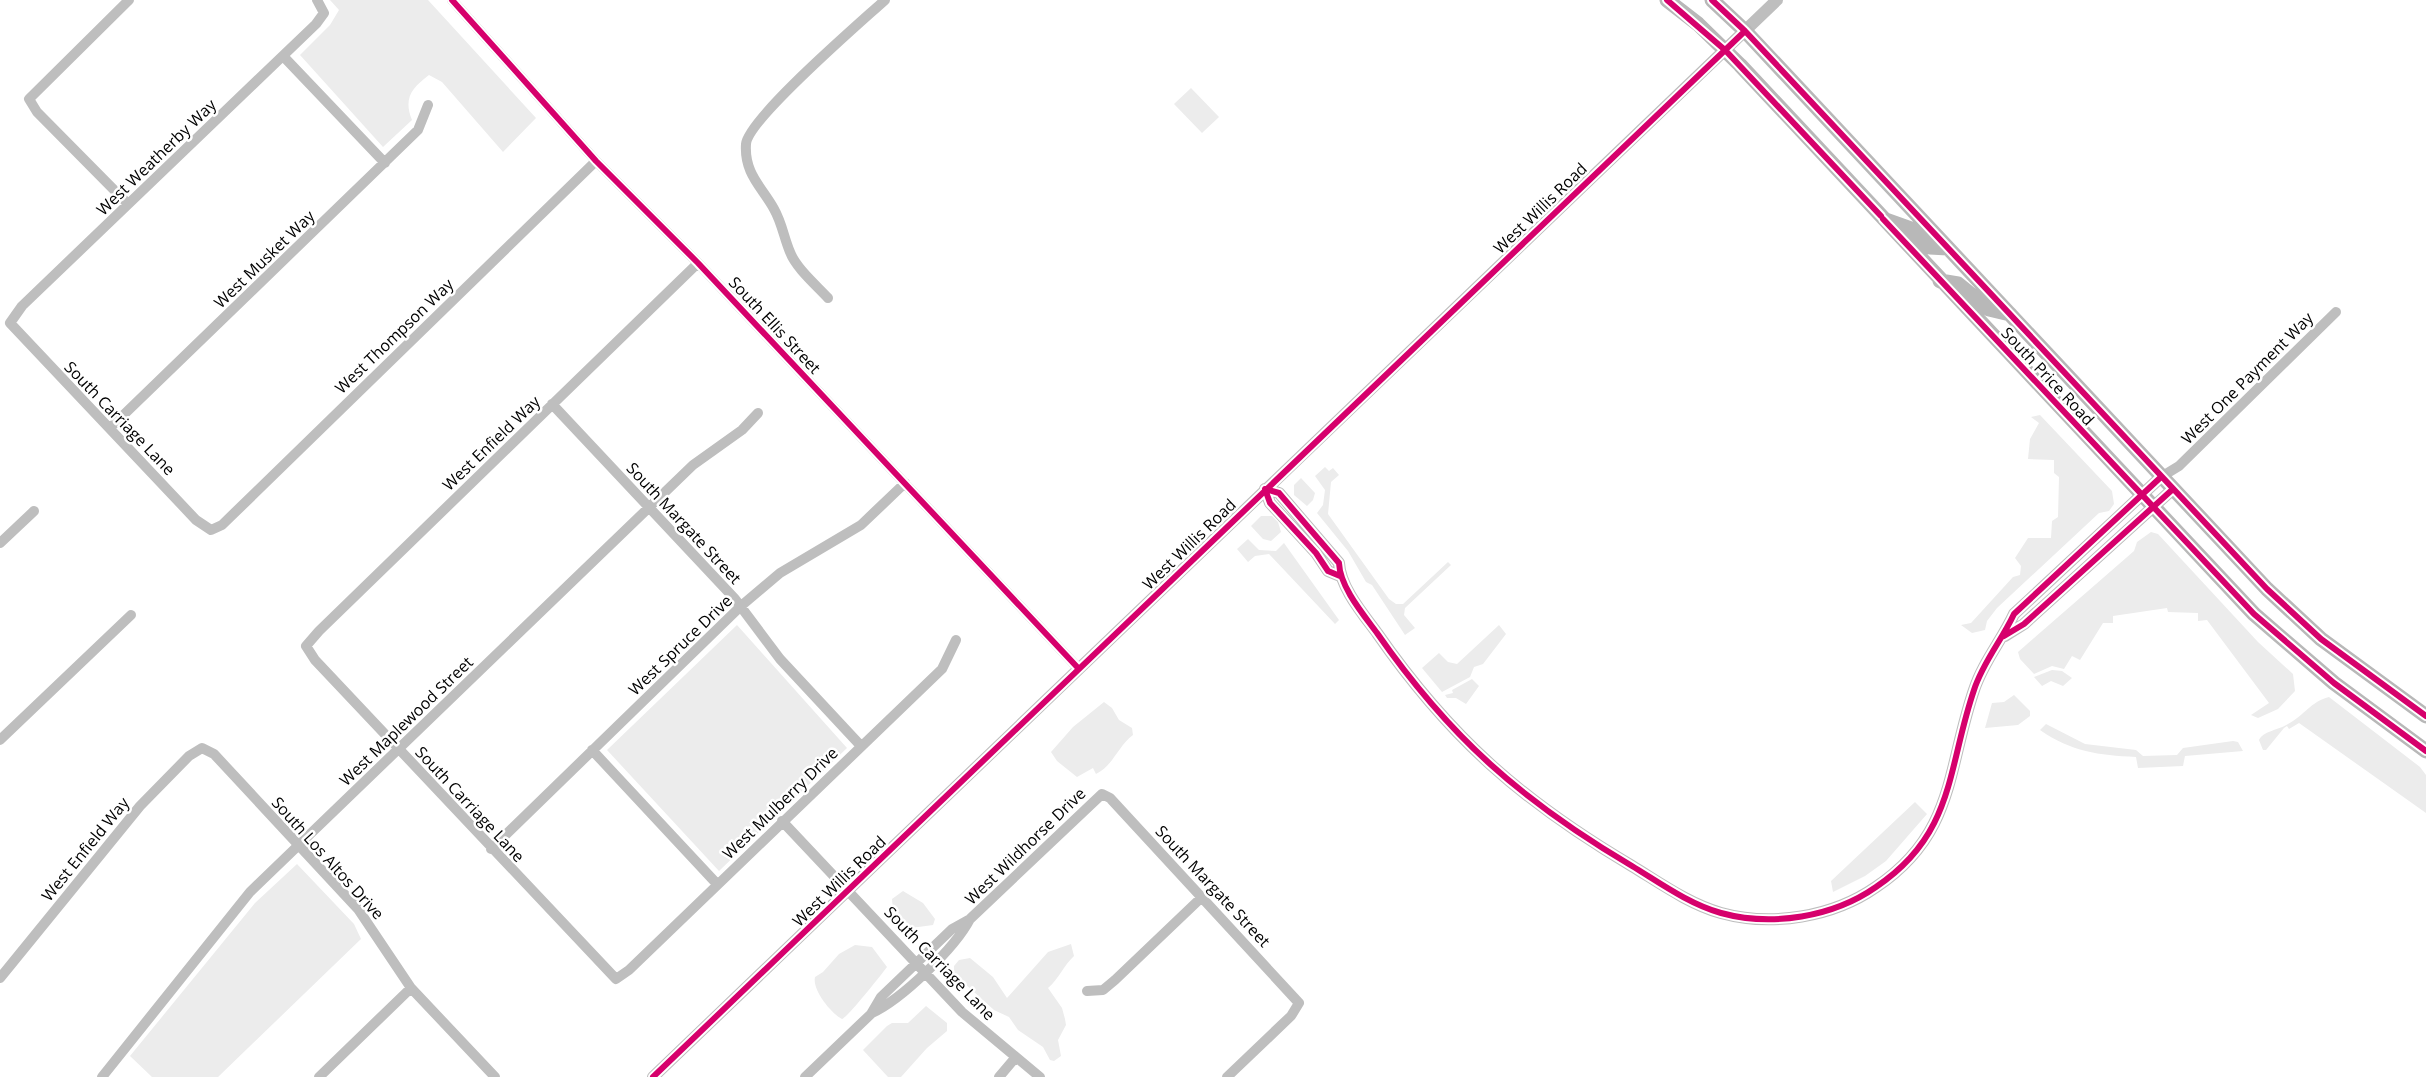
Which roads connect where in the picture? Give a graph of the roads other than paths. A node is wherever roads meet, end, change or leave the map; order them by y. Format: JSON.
{"nodes":[{"id":1,"x":129,"y":0,"type":"edge"},
{"id":2,"x":317,"y":0,"type":"edge"},
{"id":3,"x":452,"y":0,"type":"edge"},
{"id":4,"x":885,"y":0,"type":"edge"},
{"id":5,"x":1667,"y":0,"type":"edge"},
{"id":6,"x":1712,"y":0,"type":"edge"},
{"id":7,"x":1777,"y":0,"type":"edge"},
{"id":8,"x":1744,"y":31,"type":"junction"},
{"id":9,"x":1725,"y":50,"type":"junction"},
{"id":10,"x":283,"y":56,"type":"junction"},
{"id":11,"x":428,"y":105,"type":"dead end"},
{"id":12,"x":596,"y":161,"type":"junction"},
{"id":13,"x":385,"y":163,"type":"junction"},
{"id":14,"x":128,"y":204,"type":"junction"},
{"id":15,"x":1883,"y":219,"type":"junction"},
{"id":16,"x":1948,"y":248,"type":"junction"},
{"id":17,"x":698,"y":263,"type":"junction"},
{"id":18,"x":1940,"y":281,"type":"junction"},
{"id":19,"x":828,"y":298,"type":"dead end"},
{"id":20,"x":2336,"y":312,"type":"dead end"},
{"id":21,"x":2010,"y":314,"type":"junction"},
{"id":22,"x":10,"y":323,"type":"joint"},
{"id":23,"x":552,"y":404,"type":"junction"},
{"id":24,"x":758,"y":412,"type":"dead end"},
{"id":25,"x":110,"y":428,"type":"junction"},
{"id":26,"x":2179,"y":466,"type":"junction"},
{"id":27,"x":2161,"y":477,"type":"junction"},
{"id":28,"x":905,"y":483,"type":"junction"},
{"id":29,"x":1265,"y":489,"type":"junction"},
{"id":30,"x":2173,"y":489,"type":"junction"},
{"id":31,"x":2141,"y":495,"type":"junction"},
{"id":32,"x":649,"y":506,"type":"junction"},
{"id":33,"x":2153,"y":508,"type":"junction"},
{"id":34,"x":34,"y":511,"type":"dead end"},
{"id":35,"x":211,"y":530,"type":"joint"},
{"id":36,"x":0,"y":543,"type":"edge"},
{"id":37,"x":741,"y":606,"type":"junction"},
{"id":38,"x":131,"y":615,"type":"dead end"},
{"id":39,"x":2004,"y":636,"type":"junction"},
{"id":40,"x":956,"y":640,"type":"dead end"},
{"id":41,"x":306,"y":646,"type":"joint"},
{"id":42,"x":1079,"y":669,"type":"junction"},
{"id":43,"x":2426,"y":716,"type":"edge"},
{"id":44,"x":0,"y":740,"type":"edge"},
{"id":45,"x":861,"y":746,"type":"junction"},
{"id":46,"x":202,"y":748,"type":"joint"},
{"id":47,"x":399,"y":749,"type":"junction"},
{"id":48,"x":592,"y":750,"type":"junction"},
{"id":49,"x":2426,"y":751,"type":"edge"},
{"id":50,"x":1102,"y":794,"type":"joint"},
{"id":51,"x":782,"y":821,"type":"junction"},
{"id":52,"x":299,"y":844,"type":"junction"},
{"id":53,"x":491,"y":849,"type":"junction"},
{"id":54,"x":717,"y":884,"type":"junction"},
{"id":55,"x":849,"y":890,"type":"junction"},
{"id":56,"x":1202,"y":897,"type":"junction"},
{"id":57,"x":920,"y":967,"type":"junction"},
{"id":58,"x":0,"y":978,"type":"edge"},
{"id":59,"x":615,"y":979,"type":"joint"},
{"id":60,"x":411,"y":988,"type":"junction"},
{"id":61,"x":1087,"y":991,"type":"dead end"},
{"id":62,"x":1016,"y":1057,"type":"junction"},
{"id":63,"x":1001,"y":1075,"type":"edge"},
{"id":64,"x":102,"y":1077,"type":"edge"},
{"id":65,"x":319,"y":1077,"type":"edge"},
{"id":66,"x":495,"y":1077,"type":"edge"},
{"id":67,"x":653,"y":1077,"type":"edge"},
{"id":68,"x":806,"y":1077,"type":"edge"},
{"id":69,"x":1040,"y":1077,"type":"edge"},
{"id":70,"x":1227,"y":1077,"type":"edge"}],
"edges":[{"from":1,"to":14,"type":"street"},
{"from":2,"to":10,"type":"street","name":"West Weatherby Way"},
{"from":3,"to":12,"type":"street","name":"South Ellis Street"},
{"from":4,"to":19,"type":"street"},
{"from":5,"to":9,"type":"main road","name":"South Price Road"},
{"from":6,"to":8,"type":"main road","name":"South Price Road"},
{"from":7,"to":8,"type":"street","name":"West Willis Road"},
{"from":8,"to":9,"type":"street","name":"West Willis Road"},
{"from":8,"to":16,"type":"main road","name":"South Price Road"},
{"from":9,"to":15,"type":"main road","name":"South Price Road"},
{"from":9,"to":29,"type":"street","name":"West Willis Road"},
{"from":10,"to":13,"type":"street"},
{"from":10,"to":14,"type":"street","name":"West Weatherby Way"},
{"from":11,"to":13,"type":"street","name":"West Musket Way"},
{"from":12,"to":17,"type":"street","name":"South Ellis Street"},
{"from":12,"to":35,"type":"street","name":"West Thompson Way"},
{"from":13,"to":25,"type":"street","name":"West Musket Way"},
{"from":14,"to":22,"type":"street","name":"West Weatherby Way"},
{"from":15,"to":16,"type":"main road"},
{"from":15,"to":18,"type":"main road","name":"South Price Road"},
{"from":16,"to":21,"type":"main road","name":"South Price Road"},
{"from":17,"to":23,"type":"street","name":"West Enfield Way"},
{"from":17,"to":28,"type":"street","name":"South Ellis Street"},
{"from":18,"to":21,"type":"main road"},
{"from":18,"to":31,"type":"main road","name":"South Price Road"},
{"from":20,"to":26,"type":"street","name":"West One Payment Way"},
{"from":21,"to":27,"type":"main road","name":"South Price Road"},
{"from":22,"to":25,"type":"street","name":"South Carriage Lane"},
{"from":23,"to":32,"type":"street","name":"South Margate Street"},
{"from":23,"to":41,"type":"street","name":"West Enfield Way"},
{"from":24,"to":32,"type":"street","name":"West Maplewood Street"},
{"from":25,"to":35,"type":"street","name":"South Carriage Lane"},
{"from":26,"to":27,"type":"street","name":"West One Payment Way"},
{"from":26,"to":30,"type":"street","name":"West One Payment Way"},
{"from":27,"to":30,"type":"main road","name":"South Price Road"},
{"from":27,"to":31,"type":"street"},
{"from":28,"to":37,"type":"street","name":"West Spruce Drive"},
{"from":28,"to":42,"type":"street","name":"South Ellis Street"},
{"from":29,"to":39,"type":"street"},
{"from":29,"to":42,"type":"street","name":"West Willis Road"},
{"from":30,"to":33,"type":"street"},
{"from":30,"to":43,"type":"main road","name":"South Price Road"},
{"from":31,"to":33,"type":"main road","name":"South Price Road"},
{"from":31,"to":39,"type":"street"},
{"from":32,"to":37,"type":"street","name":"South Margate Street"},
{"from":32,"to":47,"type":"street","name":"West Maplewood Street"},
{"from":33,"to":39,"type":"street"},
{"from":33,"to":49,"type":"main road","name":"South Price Road"},
{"from":34,"to":36,"type":"street"},
{"from":37,"to":45,"type":"street","name":"South Margate Street"},
{"from":37,"to":48,"type":"street","name":"West Spruce Drive"},
{"from":38,"to":44,"type":"street"},
{"from":40,"to":45,"type":"street","name":"West Mulberry Drive"},
{"from":41,"to":47,"type":"street","name":"South Carriage Lane"},
{"from":42,"to":55,"type":"street","name":"West Willis Road"},
{"from":45,"to":51,"type":"street","name":"West Mulberry Drive"},
{"from":46,"to":52,"type":"street","name":"South Los Altos Drive"},
{"from":46,"to":58,"type":"street","name":"West Enfield Way"},
{"from":47,"to":52,"type":"street","name":"West Maplewood Street"},
{"from":47,"to":53,"type":"street","name":"South Carriage Lane"},
{"from":48,"to":53,"type":"street","name":"West Spruce Drive"},
{"from":48,"to":54,"type":"street"},
{"from":50,"to":56,"type":"street","name":"South Margate Street"},
{"from":50,"to":57,"type":"street","name":"West Wildhorse Drive"},
{"from":51,"to":54,"type":"street","name":"West Mulberry Drive"},
{"from":51,"to":55,"type":"street","name":"South Carriage Lane"},
{"from":52,"to":60,"type":"street","name":"South Los Altos Drive"},
{"from":52,"to":64,"type":"street","name":"West Maplewood Street"},
{"from":53,"to":59,"type":"street","name":"South Carriage Lane"},
{"from":54,"to":59,"type":"street","name":"West Mulberry Drive"},
{"from":55,"to":57,"type":"street","name":"South Carriage Lane"},
{"from":55,"to":67,"type":"street","name":"West Willis Road"},
{"from":56,"to":61,"type":"street"},
{"from":56,"to":70,"type":"street","name":"South Margate Street"},
{"from":57,"to":62,"type":"street","name":"South Carriage Lane"},
{"from":57,"to":68,"type":"street","name":"West Wildhorse Drive"},
{"from":60,"to":65,"type":"street"},
{"from":60,"to":66,"type":"street","name":"South Los Altos Drive"},
{"from":62,"to":63,"type":"street"},
{"from":62,"to":69,"type":"street","name":"South Carriage Lane"}]}
